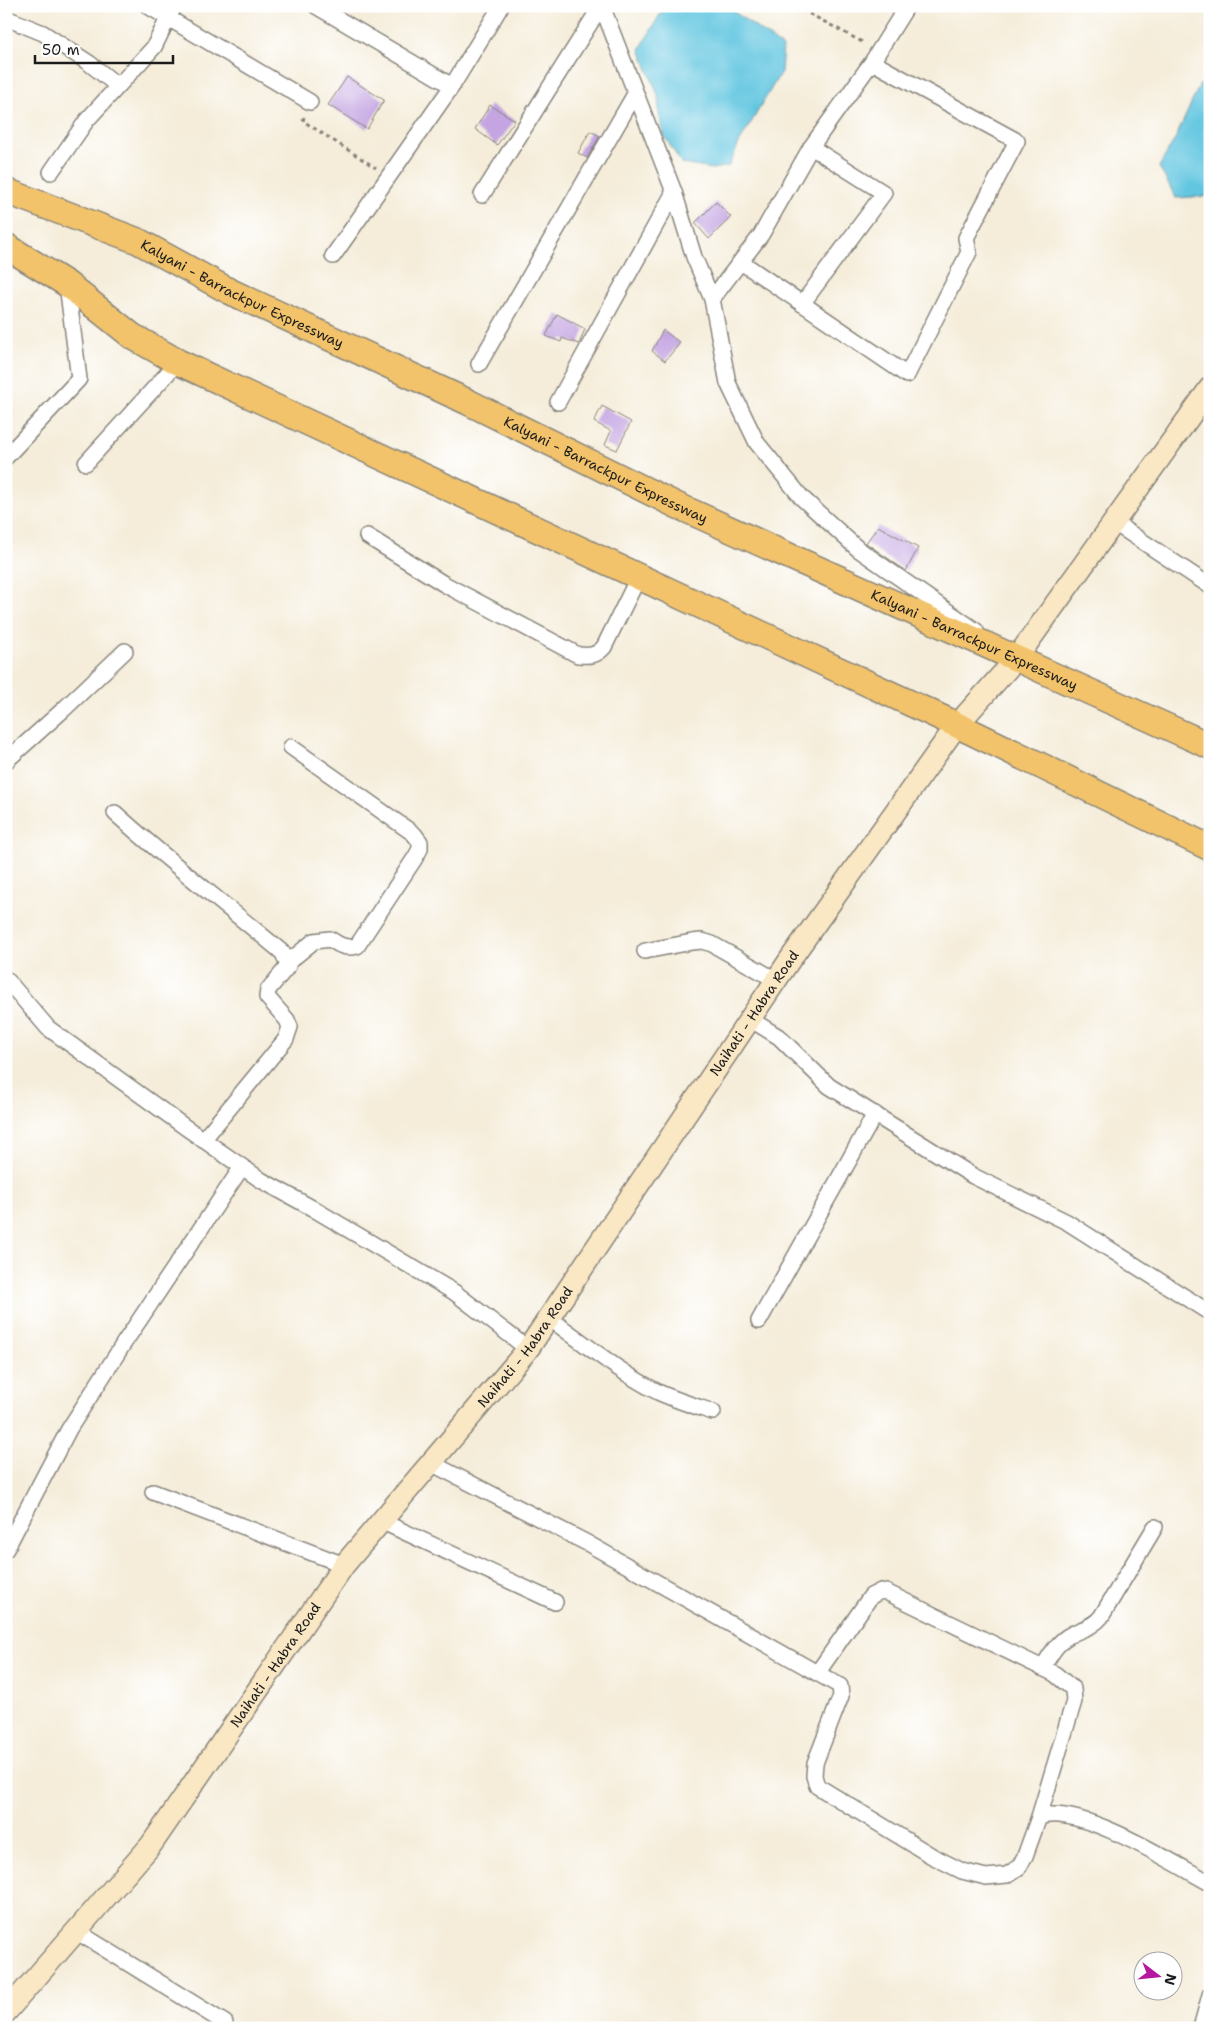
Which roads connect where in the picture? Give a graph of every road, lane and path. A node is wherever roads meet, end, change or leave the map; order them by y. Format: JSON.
{"nodes":[{"id":1,"x":148,"y":6,"type":"edge"},
{"id":2,"x":316,"y":6,"type":"edge"},
{"id":3,"x":501,"y":6,"type":"edge"},
{"id":4,"x":601,"y":6,"type":"edge"},
{"id":5,"x":796,"y":6,"type":"edge"},
{"id":6,"x":907,"y":6,"type":"edge"},
{"id":7,"x":170,"y":12,"type":"edge"},
{"id":8,"x":6,"y":18,"type":"edge"},
{"id":9,"x":875,"y":56,"type":"junction"},
{"id":10,"x":118,"y":86,"type":"junction"},
{"id":11,"x":452,"y":86,"type":"junction"},
{"id":12,"x":635,"y":94,"type":"junction"},
{"id":13,"x":310,"y":102,"type":"joint"},
{"id":14,"x":811,"y":147,"type":"junction"},
{"id":15,"x":51,"y":172,"type":"dead end"},
{"id":16,"x":389,"y":176,"type":"junction"},
{"id":17,"x":6,"y":191,"type":"edge"},
{"id":18,"x":674,"y":192,"type":"junction"},
{"id":19,"x":482,"y":195,"type":"dead end"},
{"id":20,"x":6,"y":246,"type":"edge"},
{"id":21,"x":333,"y":256,"type":"dead end"},
{"id":22,"x":741,"y":262,"type":"junction"},
{"id":23,"x":67,"y":284,"type":"junction"},
{"id":24,"x":712,"y":299,"type":"junction"},
{"id":25,"x":802,"y":304,"type":"junction"},
{"id":26,"x":178,"y":362,"type":"junction"},
{"id":27,"x":479,"y":364,"type":"dead end"},
{"id":28,"x":1210,"y":388,"type":"edge"},
{"id":29,"x":558,"y":402,"type":"dead end"},
{"id":30,"x":6,"y":457,"type":"edge"},
{"id":31,"x":86,"y":463,"type":"dead end"},
{"id":32,"x":1113,"y":522,"type":"junction"},
{"id":33,"x":367,"y":536,"type":"dead end"},
{"id":34,"x":639,"y":576,"type":"junction"},
{"id":35,"x":1210,"y":586,"type":"edge"},
{"id":36,"x":125,"y":651,"type":"dead end"},
{"id":37,"x":1016,"y":658,"type":"junction"},
{"id":38,"x":958,"y":725,"type":"junction"},
{"id":39,"x":1210,"y":746,"type":"edge"},
{"id":40,"x":291,"y":747,"type":"dead end"},
{"id":41,"x":6,"y":761,"type":"edge"},
{"id":42,"x":115,"y":813,"type":"dead end"},
{"id":43,"x":1210,"y":848,"type":"edge"},
{"id":44,"x":645,"y":951,"type":"dead end"},
{"id":45,"x":287,"y":963,"type":"junction"},
{"id":46,"x":6,"y":979,"type":"edge"},
{"id":47,"x":776,"y":980,"type":"junction"},
{"id":48,"x":750,"y":1019,"type":"junction"},
{"id":49,"x":875,"y":1114,"type":"junction"},
{"id":50,"x":203,"y":1140,"type":"junction"},
{"id":51,"x":242,"y":1167,"type":"junction"},
{"id":52,"x":1210,"y":1313,"type":"edge"},
{"id":53,"x":549,"y":1318,"type":"junction"},
{"id":54,"x":759,"y":1321,"type":"dead end"},
{"id":55,"x":528,"y":1349,"type":"junction"},
{"id":56,"x":713,"y":1412,"type":"dead end"},
{"id":57,"x":431,"y":1463,"type":"junction"},
{"id":58,"x":153,"y":1492,"type":"dead end"},
{"id":59,"x":381,"y":1522,"type":"junction"},
{"id":60,"x":1156,"y":1527,"type":"dead end"},
{"id":61,"x":6,"y":1549,"type":"edge"},
{"id":62,"x":344,"y":1565,"type":"junction"},
{"id":63,"x":555,"y":1602,"type":"dead end"},
{"id":64,"x":1042,"y":1668,"type":"junction"},
{"id":65,"x":818,"y":1672,"type":"junction"},
{"id":66,"x":1039,"y":1816,"type":"junction"},
{"id":67,"x":1210,"y":1883,"type":"edge"},
{"id":68,"x":76,"y":1931,"type":"junction"},
{"id":69,"x":1210,"y":1995,"type":"edge"},
{"id":70,"x":6,"y":2012,"type":"edge"},
{"id":71,"x":225,"y":2023,"type":"dead end"},
{"id":72,"x":1201,"y":2028,"type":"edge"}],
"edges":[{"from":1,"to":7,"type":"street"},
{"from":2,"to":11,"type":"street"},
{"from":3,"to":11,"type":"street"},
{"from":4,"to":12,"type":"street"},
{"from":4,"to":19,"type":"street"},
{"from":5,"to":9,"type":"path"},
{"from":6,"to":9,"type":"street"},
{"from":7,"to":10,"type":"street"},
{"from":7,"to":13,"type":"street"},
{"from":8,"to":10,"type":"street"},
{"from":9,"to":14,"type":"street"},
{"from":9,"to":25,"type":"street"},
{"from":10,"to":15,"type":"street"},
{"from":11,"to":16,"type":"street"},
{"from":12,"to":18,"type":"street"},
{"from":12,"to":27,"type":"street"},
{"from":13,"to":16,"type":"path"},
{"from":14,"to":22,"type":"street"},
{"from":14,"to":25,"type":"street"},
{"from":16,"to":21,"type":"street"},
{"from":17,"to":37,"type":"highway","name":"Kalyani - Barrackpur Expressway"},
{"from":18,"to":24,"type":"street"},
{"from":18,"to":29,"type":"street"},
{"from":20,"to":23,"type":"highway"},
{"from":22,"to":24,"type":"street"},
{"from":22,"to":25,"type":"street"},
{"from":23,"to":26,"type":"highway"},
{"from":23,"to":30,"type":"street"},
{"from":24,"to":37,"type":"street"},
{"from":26,"to":31,"type":"street"},
{"from":26,"to":34,"type":"highway"},
{"from":28,"to":32,"type":"main road","name":"Naihati - Habra Road"},
{"from":32,"to":35,"type":"street"},
{"from":32,"to":37,"type":"main road","name":"Naihati - Habra Road"},
{"from":33,"to":34,"type":"street"},
{"from":34,"to":38,"type":"highway"},
{"from":36,"to":41,"type":"street"},
{"from":37,"to":38,"type":"main road","name":"Naihati - Habra Road"},
{"from":37,"to":39,"type":"highway","name":"Kalyani - Barrackpur Expressway"},
{"from":38,"to":43,"type":"highway"},
{"from":38,"to":47,"type":"main road","name":"Naihati - Habra Road"},
{"from":40,"to":45,"type":"street"},
{"from":42,"to":45,"type":"street"},
{"from":44,"to":47,"type":"street"},
{"from":45,"to":50,"type":"street"},
{"from":46,"to":50,"type":"street"},
{"from":47,"to":48,"type":"main road","name":"Naihati - Habra Road"},
{"from":48,"to":49,"type":"street"},
{"from":48,"to":53,"type":"main road","name":"Naihati - Habra Road"},
{"from":49,"to":52,"type":"street"},
{"from":49,"to":54,"type":"street"},
{"from":50,"to":51,"type":"street"},
{"from":51,"to":55,"type":"street"},
{"from":51,"to":61,"type":"street"},
{"from":53,"to":55,"type":"main road","name":"Naihati - Habra Road"},
{"from":53,"to":56,"type":"street"},
{"from":55,"to":57,"type":"main road","name":"Naihati - Habra Road"},
{"from":57,"to":59,"type":"main road","name":"Naihati - Habra Road"},
{"from":57,"to":65,"type":"street"},
{"from":58,"to":62,"type":"street"},
{"from":59,"to":62,"type":"main road","name":"Naihati - Habra Road"},
{"from":59,"to":63,"type":"street"},
{"from":60,"to":64,"type":"street"},
{"from":62,"to":68,"type":"main road","name":"Naihati - Habra Road"},
{"from":64,"to":65,"type":"street"},
{"from":64,"to":66,"type":"street"},
{"from":65,"to":66,"type":"street"},
{"from":66,"to":67,"type":"street"},
{"from":68,"to":70,"type":"main road","name":"Naihati - Habra Road"},
{"from":68,"to":71,"type":"street"},
{"from":69,"to":72,"type":"street"}]}
